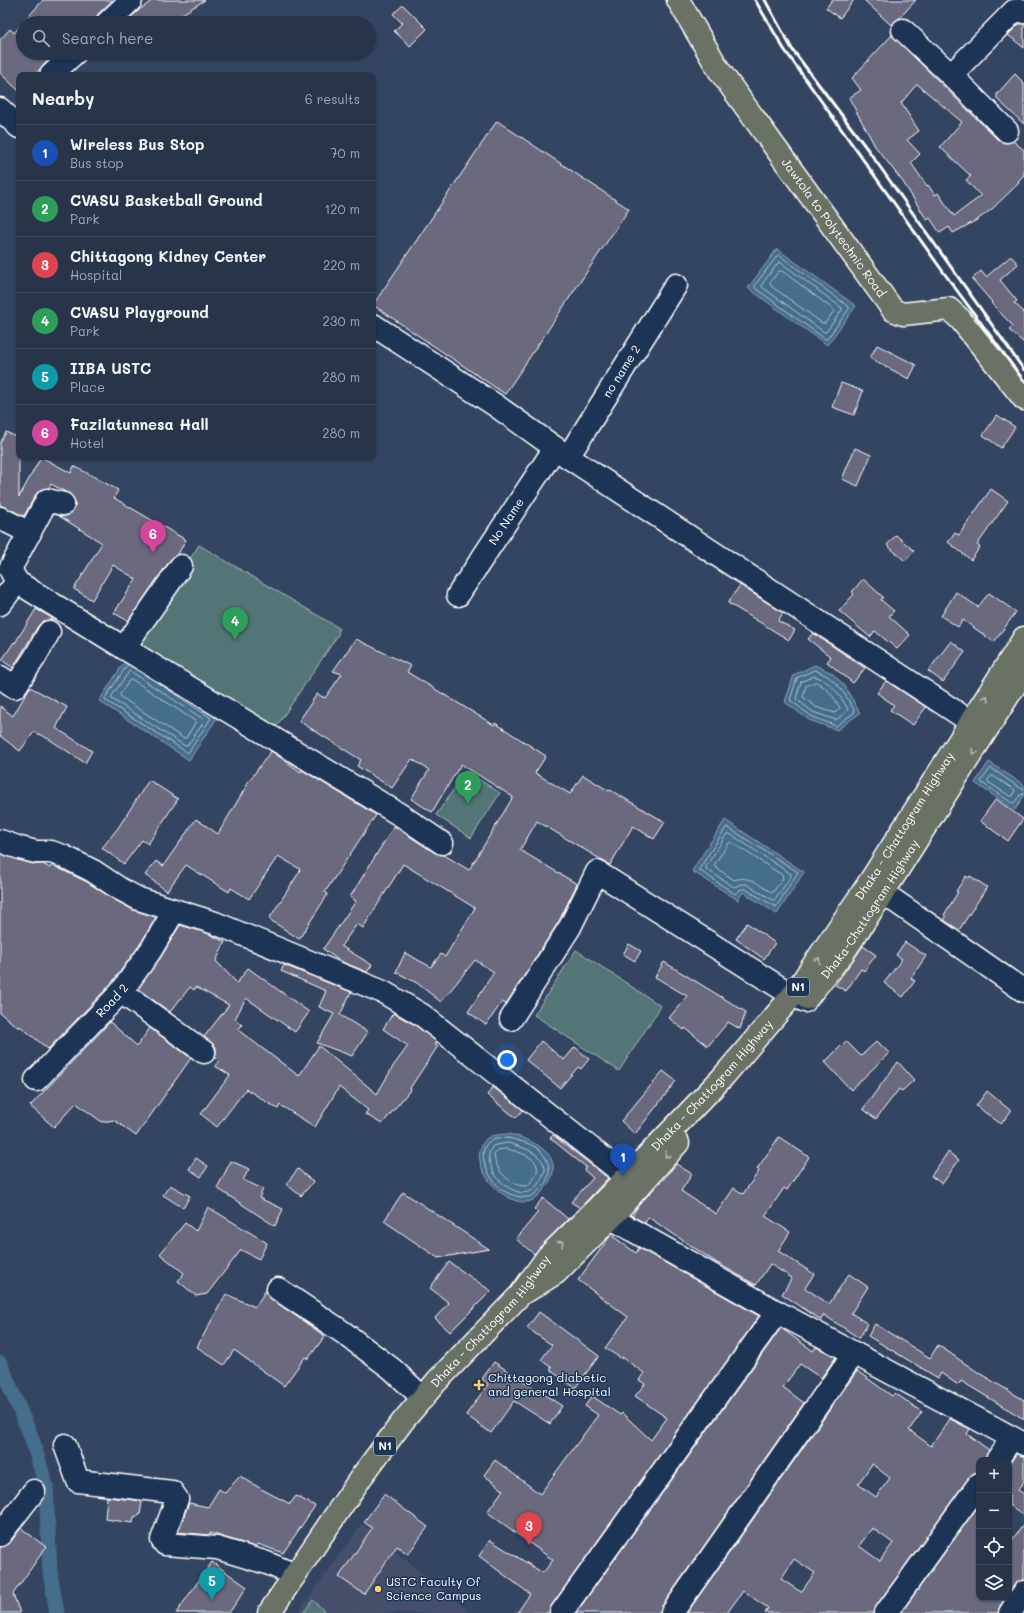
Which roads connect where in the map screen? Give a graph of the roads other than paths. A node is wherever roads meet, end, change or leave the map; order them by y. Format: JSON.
{"nodes":[{"id":1,"x":131,"y":0,"type":"edge"},
{"id":2,"x":678,"y":0,"type":"edge"},
{"id":3,"x":1024,"y":12,"type":"edge"},
{"id":4,"x":114,"y":16,"type":"edge"},
{"id":5,"x":903,"y":30,"type":"dead end"},
{"id":6,"x":67,"y":60,"type":"edge"},
{"id":7,"x":54,"y":72,"type":"edge"},
{"id":8,"x":951,"y":75,"type":"junction"},
{"id":9,"x":1007,"y":131,"type":"dead end"},
{"id":10,"x":676,"y":285,"type":"dead end"},
{"id":11,"x":376,"y":327,"type":"edge"},
{"id":12,"x":1024,"y":399,"type":"edge"},
{"id":13,"x":562,"y":452,"type":"junction"},
{"id":14,"x":63,"y":504,"type":"dead end"},
{"id":15,"x":0,"y":518,"type":"edge"},
{"id":16,"x":30,"y":533,"type":"junction"},
{"id":17,"x":181,"y":566,"type":"dead end"},
{"id":18,"x":17,"y":582,"type":"junction"},
{"id":19,"x":458,"y":595,"type":"dead end"},
{"id":20,"x":0,"y":604,"type":"edge"},
{"id":21,"x":48,"y":632,"type":"dead end"},
{"id":22,"x":1024,"y":638,"type":"edge"},
{"id":23,"x":124,"y":648,"type":"junction"},
{"id":24,"x":1024,"y":671,"type":"edge"},
{"id":25,"x":0,"y":676,"type":"edge"},
{"id":26,"x":971,"y":722,"type":"junction"},
{"id":27,"x":0,"y":841,"type":"edge"},
{"id":28,"x":442,"y":843,"type":"dead end"},
{"id":29,"x":876,"y":888,"type":"junction"},
{"id":30,"x":174,"y":911,"type":"junction"},
{"id":31,"x":1024,"y":991,"type":"edge"},
{"id":32,"x":121,"y":992,"type":"junction"},
{"id":33,"x":799,"y":998,"type":"junction"},
{"id":34,"x":510,"y":1019,"type":"dead end"},
{"id":35,"x":204,"y":1052,"type":"dead end"},
{"id":36,"x":36,"y":1080,"type":"dead end"},
{"id":37,"x":626,"y":1176,"type":"junction"},
{"id":38,"x":611,"y":1218,"type":"junction"},
{"id":39,"x":278,"y":1289,"type":"dead end"},
{"id":40,"x":520,"y":1295,"type":"junction"},
{"id":41,"x":778,"y":1312,"type":"junction"},
{"id":42,"x":854,"y":1354,"type":"junction"},
{"id":43,"x":423,"y":1398,"type":"junction"},
{"id":44,"x":1018,"y":1441,"type":"edge"},
{"id":45,"x":65,"y":1445,"type":"dead end"},
{"id":46,"x":1000,"y":1457,"type":"edge"},
{"id":47,"x":976,"y":1488,"type":"edge"},
{"id":48,"x":34,"y":1491,"type":"dead end"},
{"id":49,"x":0,"y":1534,"type":"edge"},
{"id":50,"x":295,"y":1575,"type":"junction"},
{"id":51,"x":1024,"y":1592,"type":"edge"},
{"id":52,"x":269,"y":1613,"type":"edge"},
{"id":53,"x":561,"y":1613,"type":"edge"},
{"id":54,"x":672,"y":1613,"type":"edge"},
{"id":55,"x":886,"y":1613,"type":"edge"},
{"id":56,"x":1010,"y":1613,"type":"edge"}],
"edges":[{"from":1,"to":4,"type":"street"},
{"from":2,"to":12,"type":"main road","name":"Jawtola to Polytechnic Road"},
{"from":3,"to":8,"type":"street"},
{"from":5,"to":8,"type":"street"},
{"from":6,"to":7,"type":"street"},
{"from":8,"to":9,"type":"street"},
{"from":10,"to":13,"type":"street","name":"no name 2"},
{"from":11,"to":13,"type":"street"},
{"from":13,"to":19,"type":"street","name":"No Name"},
{"from":13,"to":26,"type":"street"},
{"from":14,"to":16,"type":"street"},
{"from":15,"to":16,"type":"street"},
{"from":16,"to":18,"type":"street"},
{"from":17,"to":23,"type":"street"},
{"from":18,"to":20,"type":"street"},
{"from":18,"to":23,"type":"street"},
{"from":21,"to":25,"type":"street"},
{"from":26,"to":22,"type":"main road","name":"Dhaka - Chattogram Highway","number":"N1","one_way":true},
{"from":23,"to":28,"type":"street"},
{"from":24,"to":29,"type":"main road","name":"Dhaka-Chattogram Highway","number":"N1","one_way":true},
{"from":26,"to":29,"type":"main road","name":"Dhaka - Chattogram Highway","number":"N1"},
{"from":27,"to":30,"type":"street"},
{"from":29,"to":31,"type":"street"},
{"from":29,"to":33,"type":"main road","name":"Dhaka-Chattogram Highway","number":"N1"},
{"from":30,"to":32,"type":"street","name":"Road 2"},
{"from":30,"to":37,"type":"street"},
{"from":32,"to":35,"type":"street"},
{"from":32,"to":36,"type":"street","name":"Road 2"},
{"from":33,"to":34,"type":"street"},
{"from":33,"to":37,"type":"main road","name":"Dhaka - Chattogram Highway","number":"N1"},
{"from":33,"to":38,"type":"main road","name":"Dhaka-Chattogram Highway","number":"N1","one_way":true},
{"from":40,"to":37,"type":"main road","name":"Dhaka - Chattogram Highway","number":"N1","one_way":true},
{"from":38,"to":40,"type":"main road","name":"Dhaka-Chattogram Highway","number":"N1"},
{"from":38,"to":41,"type":"street"},
{"from":39,"to":43,"type":"street"},
{"from":40,"to":43,"type":"main road","name":"Dhaka - Chattogram Highway","number":"N1"},
{"from":41,"to":42,"type":"street"},
{"from":41,"to":53,"type":"street"},
{"from":42,"to":44,"type":"street"},
{"from":42,"to":54,"type":"street"},
{"from":43,"to":50,"type":"main road","name":"Dhaka - Chattogram Highway","number":"N1"},
{"from":44,"to":46,"type":"street"},
{"from":45,"to":50,"type":"street"},
{"from":47,"to":55,"type":"street"},
{"from":48,"to":49,"type":"street"},
{"from":50,"to":52,"type":"main road","name":"Dhaka - Chattogram Highway","number":"N1"},
{"from":51,"to":56,"type":"street"}]}
